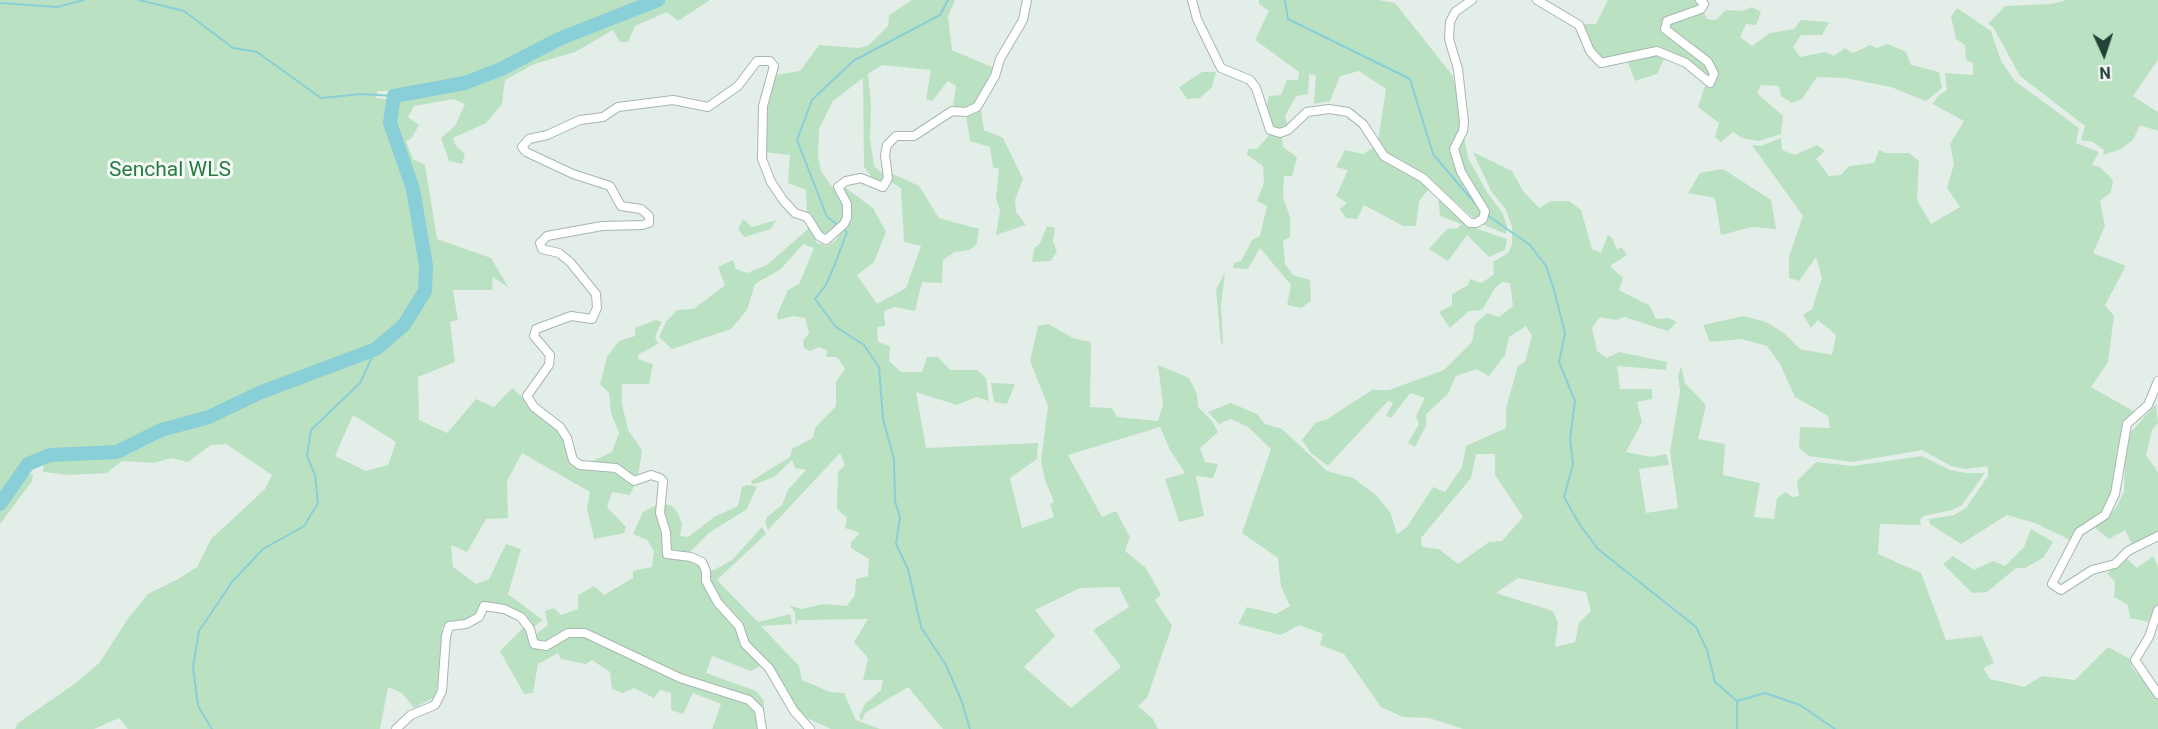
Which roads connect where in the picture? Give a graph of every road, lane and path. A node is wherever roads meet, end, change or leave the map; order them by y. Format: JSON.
{"nodes":[{"id":1,"x":1026,"y":0,"type":"edge"},
{"id":2,"x":1192,"y":0,"type":"edge"},
{"id":3,"x":1472,"y":0,"type":"edge"},
{"id":4,"x":1537,"y":0,"type":"edge"},
{"id":5,"x":1700,"y":0,"type":"edge"},
{"id":6,"x":2158,"y":381,"type":"edge"},
{"id":7,"x":2158,"y":536,"type":"edge"},
{"id":8,"x":2158,"y":610,"type":"edge"},
{"id":9,"x":2158,"y":694,"type":"edge"},
{"id":10,"x":396,"y":729,"type":"edge"},
{"id":11,"x":762,"y":729,"type":"edge"},
{"id":12,"x":810,"y":729,"type":"edge"}],
"edges":[{"from":1,"to":12,"type":"street"},
{"from":2,"to":3,"type":"street"},
{"from":4,"to":5,"type":"street"},
{"from":6,"to":7,"type":"street"},
{"from":8,"to":9,"type":"street"},
{"from":10,"to":11,"type":"street"}]}
